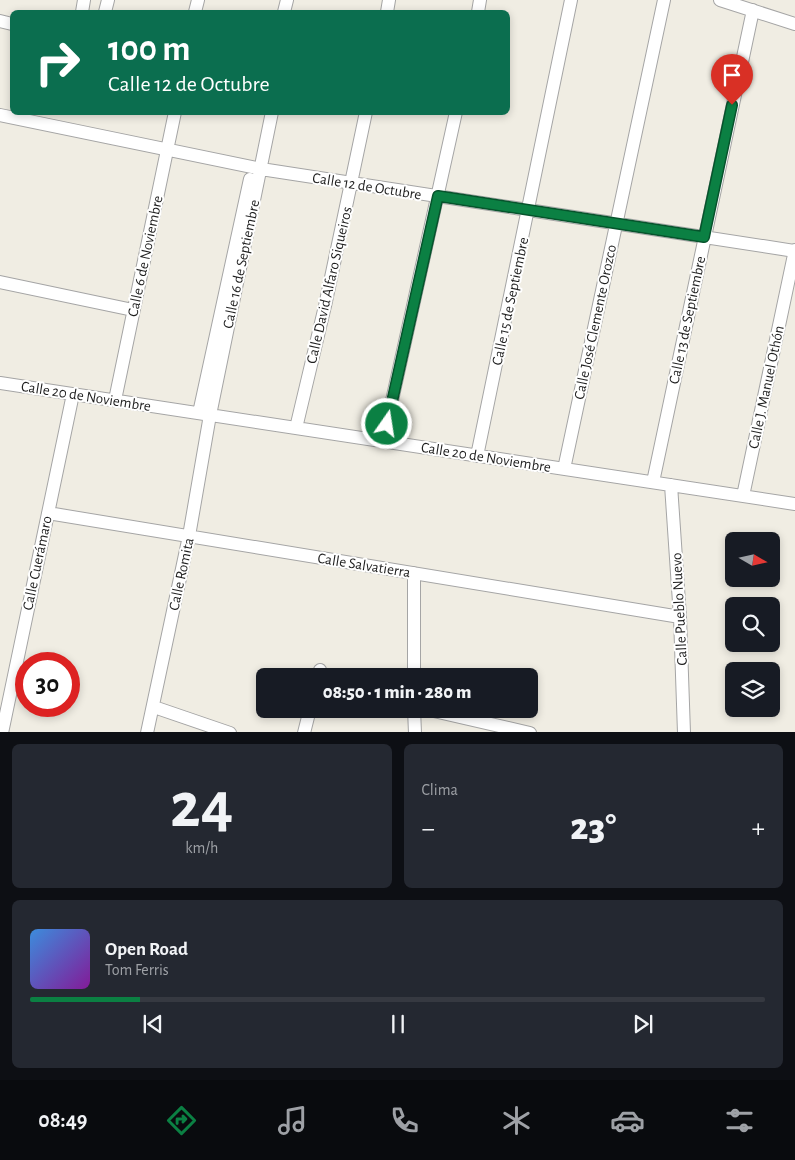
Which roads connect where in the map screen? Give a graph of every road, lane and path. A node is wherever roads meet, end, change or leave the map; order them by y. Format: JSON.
{"nodes":[{"id":1,"x":571,"y":0,"type":"edge"},
{"id":2,"x":664,"y":0,"type":"edge"},
{"id":3,"x":720,"y":0,"type":"edge"},
{"id":4,"x":752,"y":10,"type":"junction"},
{"id":5,"x":795,"y":24,"type":"edge"},
{"id":6,"x":0,"y":115,"type":"edge"},
{"id":7,"x":173,"y":115,"type":"edge"},
{"id":8,"x":264,"y":115,"type":"edge"},
{"id":9,"x":271,"y":115,"type":"edge"},
{"id":10,"x":365,"y":115,"type":"edge"},
{"id":11,"x":455,"y":115,"type":"edge"},
{"id":12,"x":167,"y":150,"type":"junction"},
{"id":13,"x":256,"y":169,"type":"junction"},
{"id":14,"x":352,"y":184,"type":"junction"},
{"id":15,"x":438,"y":196,"type":"junction"},
{"id":16,"x":529,"y":211,"type":"junction"},
{"id":17,"x":616,"y":224,"type":"junction"},
{"id":18,"x":704,"y":237,"type":"junction"},
{"id":19,"x":795,"y":251,"type":"edge"},
{"id":20,"x":0,"y":282,"type":"edge"},
{"id":21,"x":134,"y":310,"type":"junction"},
{"id":22,"x":0,"y":383,"type":"edge"},
{"id":23,"x":72,"y":394,"type":"junction"},
{"id":24,"x":114,"y":400,"type":"junction"},
{"id":25,"x":205,"y":414,"type":"junction"},
{"id":26,"x":296,"y":428,"type":"junction"},
{"id":27,"x":383,"y":441,"type":"junction"},
{"id":28,"x":477,"y":456,"type":"junction"},
{"id":29,"x":564,"y":469,"type":"junction"},
{"id":30,"x":653,"y":482,"type":"junction"},
{"id":31,"x":671,"y":485,"type":"junction"},
{"id":32,"x":743,"y":496,"type":"junction"},
{"id":33,"x":795,"y":504,"type":"edge"},
{"id":34,"x":48,"y":512,"type":"junction"},
{"id":35,"x":189,"y":536,"type":"junction"},
{"id":36,"x":414,"y":573,"type":"junction"},
{"id":37,"x":680,"y":617,"type":"junction"},
{"id":38,"x":414,"y":668,"type":"edge"},
{"id":39,"x":154,"y":708,"type":"junction"},
{"id":40,"x":308,"y":718,"type":"edge"},
{"id":41,"x":414,"y":718,"type":"edge"},
{"id":42,"x":466,"y":718,"type":"edge"},
{"id":43,"x":2,"y":732,"type":"edge"},
{"id":44,"x":147,"y":732,"type":"edge"},
{"id":45,"x":230,"y":732,"type":"edge"},
{"id":46,"x":304,"y":732,"type":"edge"},
{"id":47,"x":415,"y":732,"type":"edge"},
{"id":48,"x":530,"y":732,"type":"edge"},
{"id":49,"x":684,"y":732,"type":"edge"}],
"edges":[{"from":1,"to":16,"type":"street","name":"Calle 15 de Septiembre"},
{"from":2,"to":17,"type":"street","name":"Calle José Clemente Orozco"},
{"from":3,"to":4,"type":"street"},
{"from":4,"to":5,"type":"street"},
{"from":4,"to":18,"type":"street","name":"Calle 13 de Septiembre"},
{"from":6,"to":12,"type":"street","name":"Calle 12 de Octubre"},
{"from":7,"to":12,"type":"street","name":"Calle 6 de Noviembre"},
{"from":8,"to":13,"type":"street","name":"Calle 16 de Septiembre"},
{"from":9,"to":13,"type":"street","name":"Calle 16 de Septiembre"},
{"from":10,"to":14,"type":"street","name":"Calle David Alfaro Siqueiros"},
{"from":11,"to":15,"type":"street"},
{"from":12,"to":13,"type":"street","name":"Calle 12 de Octubre"},
{"from":12,"to":21,"type":"street","name":"Calle 6 de Noviembre"},
{"from":13,"to":14,"type":"street","name":"Calle 12 de Octubre"},
{"from":13,"to":25,"type":"street","name":"Calle 16 de Septiembre"},
{"from":14,"to":15,"type":"street","name":"Calle 12 de Octubre"},
{"from":14,"to":26,"type":"street","name":"Calle David Alfaro Siqueiros"},
{"from":15,"to":16,"type":"street","name":"Calle 12 de Octubre"},
{"from":15,"to":27,"type":"street"},
{"from":16,"to":17,"type":"street","name":"Calle 12 de Octubre"},
{"from":16,"to":28,"type":"street","name":"Calle 15 de Septiembre"},
{"from":17,"to":18,"type":"street","name":"Calle 12 de Octubre"},
{"from":17,"to":29,"type":"street","name":"Calle José Clemente Orozco"},
{"from":18,"to":19,"type":"street","name":"Calle 12 de Octubre"},
{"from":18,"to":30,"type":"street","name":"Calle 13 de Septiembre"},
{"from":19,"to":32,"type":"street","name":"Calle J. Manuel Othón"},
{"from":20,"to":21,"type":"street"},
{"from":21,"to":24,"type":"street","name":"Calle 6 de Noviembre"},
{"from":22,"to":23,"type":"street","name":"Calle 20 de Noviembre"},
{"from":23,"to":24,"type":"street","name":"Calle 20 de Noviembre"},
{"from":23,"to":34,"type":"street","name":"Calle Cuerámaro"},
{"from":24,"to":25,"type":"street","name":"Calle 20 de Noviembre"},
{"from":25,"to":26,"type":"street","name":"Calle 20 de Noviembre"},
{"from":25,"to":35,"type":"street","name":"Calle Romita"},
{"from":26,"to":27,"type":"street","name":"Calle 20 de Noviembre"},
{"from":27,"to":28,"type":"street","name":"Calle 20 de Noviembre"},
{"from":28,"to":29,"type":"street","name":"Calle 20 de Noviembre"},
{"from":29,"to":30,"type":"street","name":"Calle 20 de Noviembre"},
{"from":30,"to":31,"type":"street","name":"Calle 20 de Noviembre"},
{"from":31,"to":32,"type":"street","name":"Calle 20 de Noviembre"},
{"from":31,"to":37,"type":"street","name":"Calle Pueblo Nuevo"},
{"from":32,"to":33,"type":"street","name":"Calle 20 de Noviembre"},
{"from":34,"to":35,"type":"street","name":"Calle Salvatierra"},
{"from":34,"to":43,"type":"street","name":"Calle Cuerámaro"},
{"from":35,"to":36,"type":"street","name":"Calle Salvatierra"},
{"from":35,"to":39,"type":"street","name":"Calle Romita"},
{"from":36,"to":37,"type":"street","name":"Calle Salvatierra"},
{"from":36,"to":38,"type":"street"},
{"from":37,"to":49,"type":"street","name":"Calle Pueblo Nuevo"},
{"from":39,"to":44,"type":"street","name":"Calle Romita"},
{"from":39,"to":45,"type":"street"},
{"from":40,"to":46,"type":"street"},
{"from":41,"to":47,"type":"street"},
{"from":42,"to":48,"type":"street"}]}
